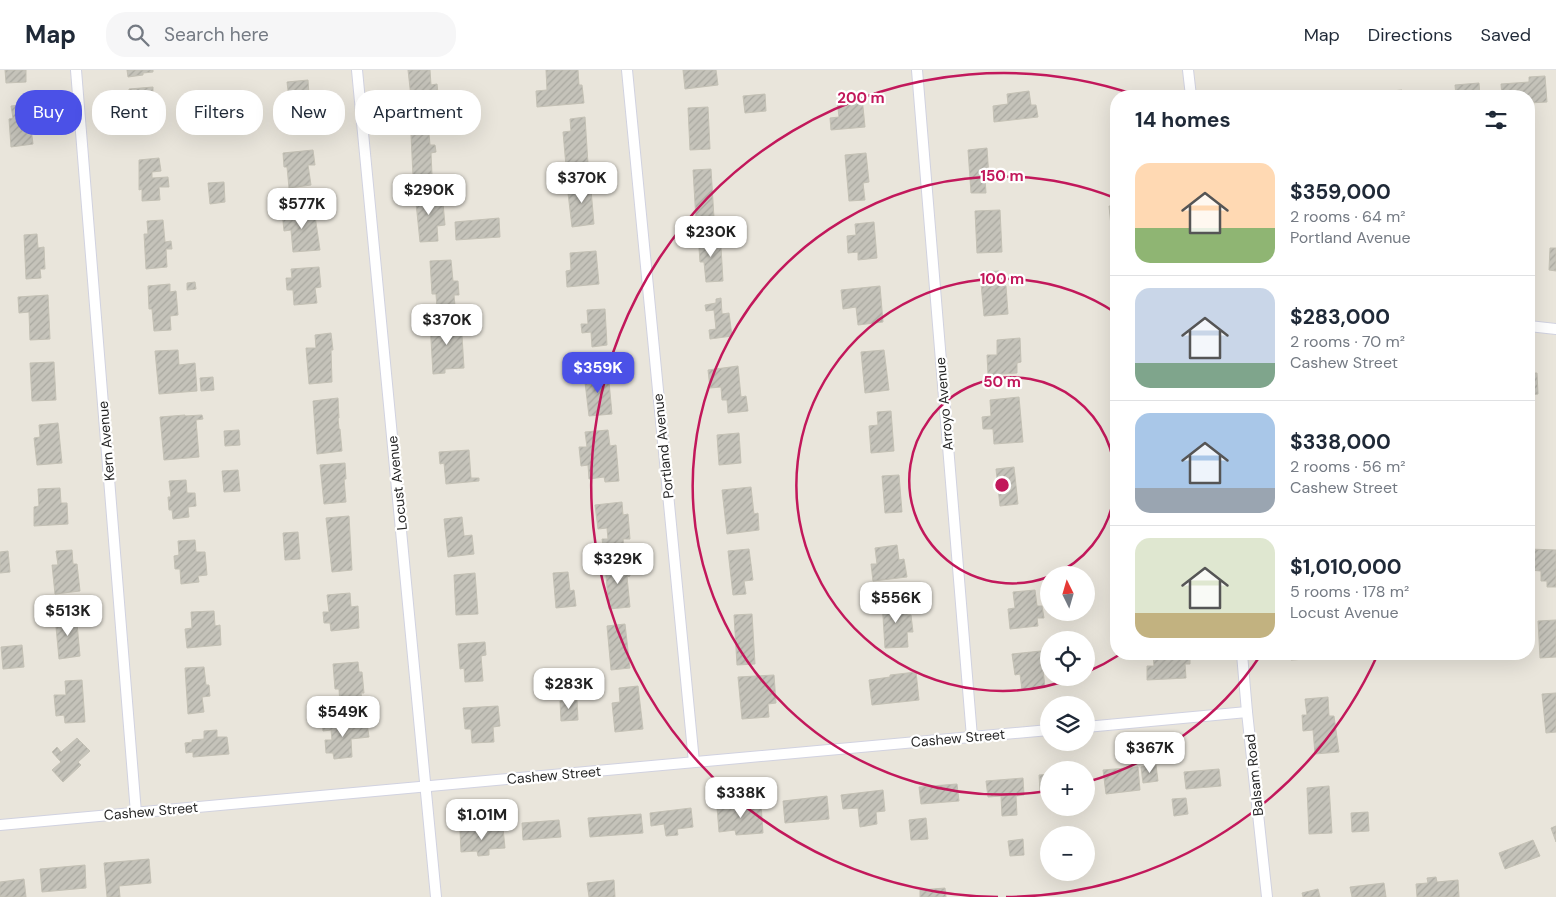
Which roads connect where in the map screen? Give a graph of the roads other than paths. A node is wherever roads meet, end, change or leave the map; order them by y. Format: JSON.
{"nodes":[{"id":1,"x":76,"y":70,"type":"edge"},
{"id":2,"x":356,"y":70,"type":"edge"},
{"id":3,"x":627,"y":70,"type":"edge"},
{"id":4,"x":917,"y":70,"type":"edge"},
{"id":5,"x":1189,"y":70,"type":"edge"},
{"id":6,"x":1191,"y":90,"type":"edge"},
{"id":7,"x":1535,"y":327,"type":"edge"},
{"id":8,"x":1556,"y":329,"type":"edge"},
{"id":9,"x":1243,"y":660,"type":"edge"},
{"id":10,"x":1247,"y":712,"type":"junction"},
{"id":11,"x":1095,"y":726,"type":"edge"},
{"id":12,"x":1040,"y":731,"type":"edge"},
{"id":13,"x":972,"y":737,"type":"junction"},
{"id":14,"x":694,"y":762,"type":"junction"},
{"id":15,"x":426,"y":786,"type":"junction"},
{"id":16,"x":136,"y":813,"type":"junction"},
{"id":17,"x":0,"y":825,"type":"edge"},
{"id":18,"x":436,"y":897,"type":"edge"},
{"id":19,"x":1267,"y":897,"type":"edge"}],
"edges":[{"from":1,"to":16,"type":"street","name":"Kern Avenue"},
{"from":2,"to":15,"type":"street","name":"Locust Avenue"},
{"from":3,"to":14,"type":"street","name":"Portland Avenue"},
{"from":4,"to":13,"type":"street","name":"Arroyo Avenue"},
{"from":5,"to":6,"type":"street"},
{"from":7,"to":8,"type":"street"},
{"from":9,"to":10,"type":"street","name":"Balsam Road"},
{"from":10,"to":11,"type":"street"},
{"from":10,"to":19,"type":"street","name":"Balsam Road"},
{"from":12,"to":13,"type":"street","name":"Cashew Street"},
{"from":13,"to":14,"type":"street","name":"Cashew Street"},
{"from":14,"to":15,"type":"street","name":"Cashew Street"},
{"from":15,"to":16,"type":"street","name":"Cashew Street"},
{"from":15,"to":18,"type":"street","name":"Locust Avenue"},
{"from":16,"to":17,"type":"street","name":"Cashew Street"}]}
